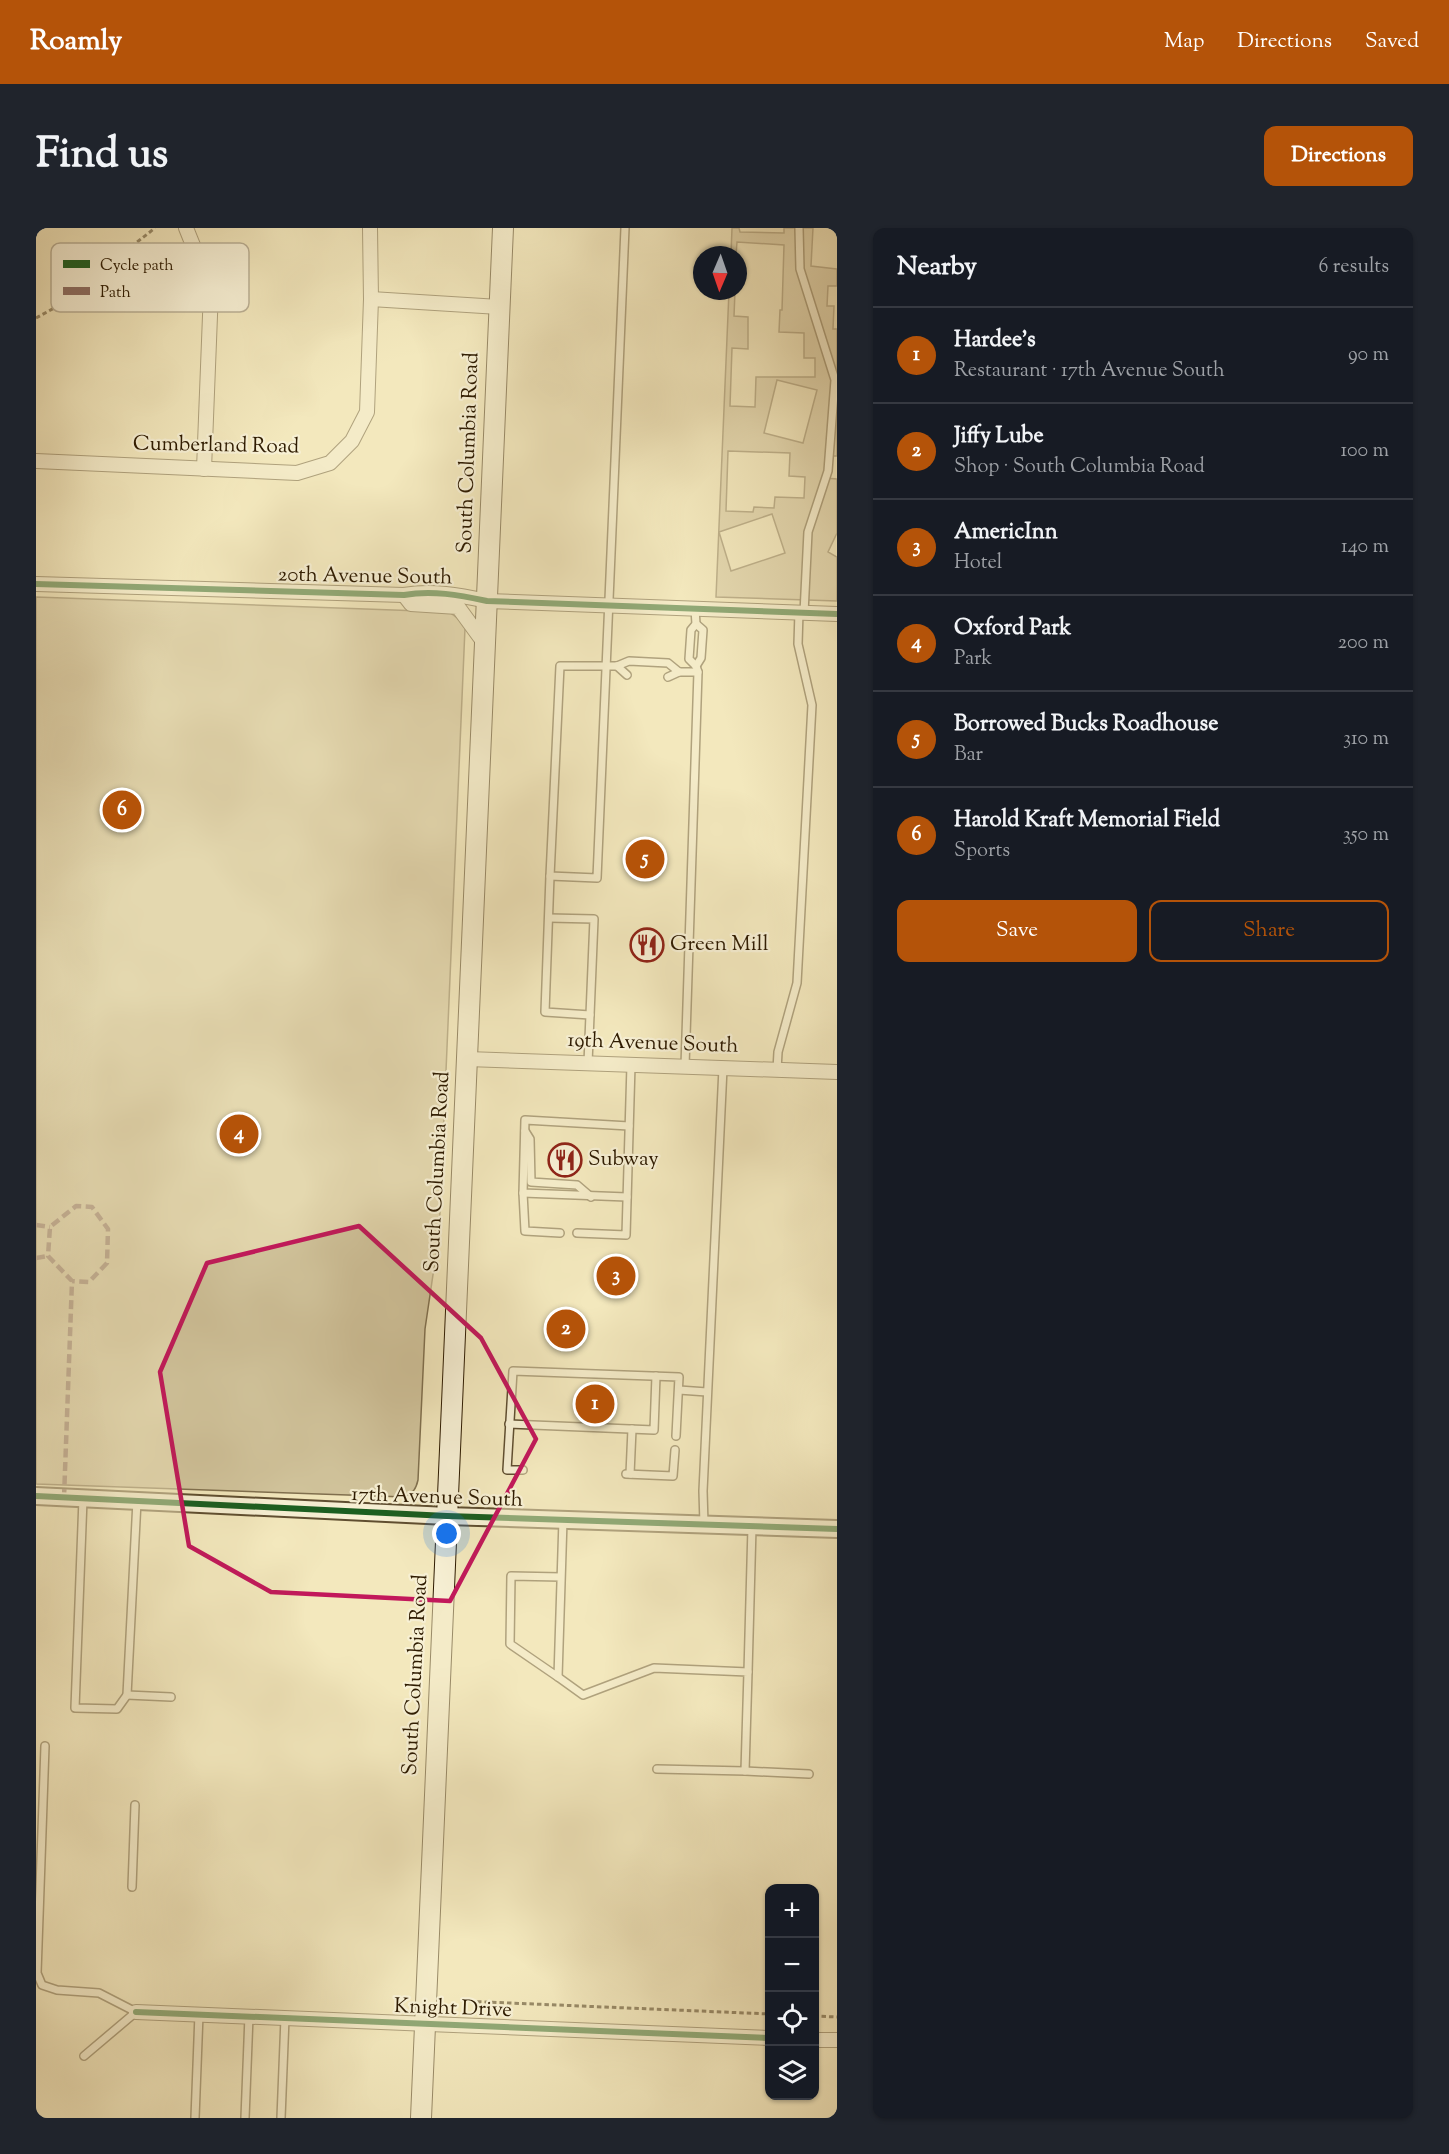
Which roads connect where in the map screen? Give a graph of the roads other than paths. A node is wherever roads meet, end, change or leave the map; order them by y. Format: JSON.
{"nodes":[{"id":1,"x":186,"y":228,"type":"edge"},
{"id":2,"x":370,"y":228,"type":"edge"},
{"id":3,"x":503,"y":228,"type":"edge"},
{"id":4,"x":625,"y":228,"type":"edge"},
{"id":5,"x":799,"y":228,"type":"edge"},
{"id":6,"x":192,"y":243,"type":"edge"},
{"id":7,"x":371,"y":299,"type":"junction"},
{"id":8,"x":499,"y":307,"type":"junction"},
{"id":9,"x":210,"y":312,"type":"edge"},
{"id":10,"x":36,"y":461,"type":"edge"},
{"id":11,"x":204,"y":469,"type":"junction"},
{"id":12,"x":36,"y":584,"type":"edge"},
{"id":13,"x":404,"y":595,"type":"junction"},
{"id":14,"x":487,"y":600,"type":"junction"},
{"id":15,"x":609,"y":605,"type":"junction"},
{"id":16,"x":695,"y":608,"type":"junction"},
{"id":17,"x":801,"y":613,"type":"junction"},
{"id":18,"x":837,"y":614,"type":"edge"},
{"id":19,"x":696,"y":624,"type":"junction"},
{"id":20,"x":485,"y":644,"type":"junction"},
{"id":21,"x":607,"y":666,"type":"junction"},
{"id":22,"x":617,"y":666,"type":"junction"},
{"id":23,"x":697,"y":669,"type":"junction"},
{"id":24,"x":678,"y":672,"type":"junction"},
{"id":25,"x":627,"y":675,"type":"dead end"},
{"id":26,"x":668,"y":677,"type":"dead end"},
{"id":27,"x":550,"y":876,"type":"junction"},
{"id":28,"x":549,"y":918,"type":"junction"},
{"id":29,"x":590,"y":1015,"type":"junction"},
{"id":30,"x":468,"y":1059,"type":"junction"},
{"id":31,"x":588,"y":1063,"type":"junction"},
{"id":32,"x":631,"y":1065,"type":"junction"},
{"id":33,"x":685,"y":1066,"type":"junction"},
{"id":34,"x":723,"y":1068,"type":"junction"},
{"id":35,"x":777,"y":1070,"type":"junction"},
{"id":36,"x":837,"y":1072,"type":"edge"},
{"id":37,"x":629,"y":1126,"type":"junction"},
{"id":38,"x":525,"y":1131,"type":"junction"},
{"id":39,"x":523,"y":1193,"type":"junction"},
{"id":40,"x":591,"y":1197,"type":"junction"},
{"id":41,"x":627,"y":1197,"type":"junction"},
{"id":42,"x":560,"y":1233,"type":"dead end"},
{"id":43,"x":577,"y":1233,"type":"dead end"},
{"id":44,"x":657,"y":1376,"type":"junction"},
{"id":45,"x":679,"y":1390,"type":"junction"},
{"id":46,"x":707,"y":1392,"type":"junction"},
{"id":47,"x":509,"y":1424,"type":"junction"},
{"id":48,"x":632,"y":1429,"type":"junction"},
{"id":49,"x":676,"y":1436,"type":"dead end"},
{"id":50,"x":675,"y":1450,"type":"dead end"},
{"id":51,"x":523,"y":1470,"type":"dead end"},
{"id":52,"x":36,"y":1497,"type":"edge"},
{"id":53,"x":83,"y":1499,"type":"junction"},
{"id":54,"x":137,"y":1501,"type":"junction"},
{"id":55,"x":447,"y":1516,"type":"junction"},
{"id":56,"x":563,"y":1520,"type":"junction"},
{"id":57,"x":704,"y":1525,"type":"junction"},
{"id":58,"x":752,"y":1526,"type":"junction"},
{"id":59,"x":837,"y":1529,"type":"edge"},
{"id":60,"x":561,"y":1576,"type":"junction"},
{"id":61,"x":748,"y":1672,"type":"junction"},
{"id":62,"x":558,"y":1677,"type":"junction"},
{"id":63,"x":127,"y":1695,"type":"junction"},
{"id":64,"x":171,"y":1697,"type":"dead end"},
{"id":65,"x":45,"y":1746,"type":"dead end"},
{"id":66,"x":657,"y":1769,"type":"dead end"},
{"id":67,"x":745,"y":1771,"type":"junction"},
{"id":68,"x":809,"y":1774,"type":"dead end"},
{"id":69,"x":135,"y":1805,"type":"dead end"},
{"id":70,"x":132,"y":1887,"type":"dead end"},
{"id":71,"x":136,"y":2012,"type":"junction"},
{"id":72,"x":199,"y":2014,"type":"junction"},
{"id":73,"x":249,"y":2016,"type":"junction"},
{"id":74,"x":285,"y":2018,"type":"junction"},
{"id":75,"x":424,"y":2024,"type":"junction"},
{"id":76,"x":765,"y":2038,"type":"edge"},
{"id":77,"x":819,"y":2040,"type":"edge"},
{"id":78,"x":837,"y":2040,"type":"edge"},
{"id":79,"x":84,"y":2056,"type":"dead end"},
{"id":80,"x":195,"y":2118,"type":"edge"},
{"id":81,"x":245,"y":2118,"type":"edge"},
{"id":82,"x":281,"y":2118,"type":"edge"},
{"id":83,"x":421,"y":2118,"type":"edge"}],
"edges":[{"from":1,"to":6,"type":"street"},
{"from":2,"to":7,"type":"street"},
{"from":3,"to":8,"type":"main road","name":"South Columbia Road"},
{"from":4,"to":15,"type":"lane"},
{"from":5,"to":17,"type":"lane"},
{"from":7,"to":8,"type":"street"},
{"from":7,"to":11,"type":"street","name":"Cumberland Road"},
{"from":8,"to":14,"type":"main road","name":"South Columbia Road"},
{"from":9,"to":11,"type":"street"},
{"from":10,"to":11,"type":"street","name":"Cumberland Road"},
{"from":12,"to":13,"type":"street","name":"20th Avenue South"},
{"from":13,"to":14,"type":"street","name":"20th Avenue South"},
{"from":13,"to":20,"type":"street","name":"20th Avenue South"},
{"from":14,"to":15,"type":"street","name":"20th Avenue South"},
{"from":14,"to":20,"type":"main road","name":"South Columbia Road"},
{"from":15,"to":16,"type":"street","name":"20th Avenue South"},
{"from":15,"to":21,"type":"lane"},
{"from":16,"to":17,"type":"street","name":"20th Avenue South"},
{"from":16,"to":19,"type":"lane"},
{"from":17,"to":18,"type":"street","name":"20th Avenue South"},
{"from":17,"to":35,"type":"lane"},
{"from":19,"to":23,"type":"lane"},
{"from":19,"to":23,"type":"lane"},
{"from":20,"to":30,"type":"main road","name":"South Columbia Road"},
{"from":21,"to":22,"type":"lane"},
{"from":21,"to":27,"type":"lane"},
{"from":21,"to":27,"type":"lane"},
{"from":22,"to":24,"type":"lane"},
{"from":22,"to":25,"type":"lane"},
{"from":23,"to":24,"type":"lane"},
{"from":23,"to":33,"type":"lane"},
{"from":24,"to":26,"type":"lane"},
{"from":27,"to":28,"type":"lane"},
{"from":28,"to":29,"type":"lane"},
{"from":28,"to":29,"type":"lane"},
{"from":29,"to":31,"type":"lane"},
{"from":30,"to":31,"type":"street","name":"19th Avenue South"},
{"from":30,"to":55,"type":"main road","name":"South Columbia Road"},
{"from":31,"to":32,"type":"street","name":"19th Avenue South"},
{"from":32,"to":33,"type":"street","name":"19th Avenue South"},
{"from":32,"to":37,"type":"lane"},
{"from":33,"to":34,"type":"street","name":"19th Avenue South"},
{"from":34,"to":35,"type":"street","name":"19th Avenue South"},
{"from":34,"to":46,"type":"lane"},
{"from":35,"to":36,"type":"street","name":"19th Avenue South"},
{"from":37,"to":38,"type":"lane"},
{"from":37,"to":41,"type":"lane"},
{"from":38,"to":39,"type":"lane"},
{"from":38,"to":40,"type":"lane"},
{"from":39,"to":40,"type":"lane"},
{"from":39,"to":42,"type":"lane"},
{"from":40,"to":41,"type":"lane"},
{"from":41,"to":43,"type":"lane"},
{"from":44,"to":45,"type":"lane"},
{"from":44,"to":47,"type":"lane"},
{"from":44,"to":48,"type":"lane"},
{"from":45,"to":46,"type":"lane"},
{"from":45,"to":49,"type":"lane"},
{"from":46,"to":57,"type":"lane"},
{"from":47,"to":48,"type":"lane"},
{"from":47,"to":51,"type":"lane"},
{"from":48,"to":50,"type":"lane"},
{"from":52,"to":53,"type":"street","name":"17th Avenue South"},
{"from":53,"to":54,"type":"street","name":"17th Avenue South"},
{"from":53,"to":63,"type":"lane"},
{"from":54,"to":55,"type":"street","name":"17th Avenue South"},
{"from":54,"to":63,"type":"lane"},
{"from":55,"to":56,"type":"street","name":"17th Avenue South"},
{"from":55,"to":75,"type":"main road","name":"South Columbia Road"},
{"from":56,"to":57,"type":"street","name":"17th Avenue South"},
{"from":56,"to":60,"type":"lane"},
{"from":57,"to":58,"type":"street","name":"17th Avenue South"},
{"from":58,"to":59,"type":"street","name":"17th Avenue South"},
{"from":58,"to":61,"type":"lane"},
{"from":60,"to":62,"type":"lane"},
{"from":60,"to":62,"type":"lane"},
{"from":61,"to":62,"type":"lane"},
{"from":61,"to":67,"type":"lane"},
{"from":63,"to":64,"type":"lane"},
{"from":65,"to":71,"type":"lane"},
{"from":66,"to":67,"type":"lane"},
{"from":67,"to":68,"type":"lane"},
{"from":69,"to":70,"type":"lane"},
{"from":71,"to":72,"type":"street","name":"Knight Drive"},
{"from":71,"to":79,"type":"lane"},
{"from":72,"to":73,"type":"street","name":"Knight Drive"},
{"from":72,"to":80,"type":"lane"},
{"from":73,"to":74,"type":"street","name":"Knight Drive"},
{"from":73,"to":81,"type":"lane"},
{"from":74,"to":75,"type":"street","name":"Knight Drive"},
{"from":74,"to":82,"type":"lane"},
{"from":75,"to":76,"type":"street","name":"Knight Drive"},
{"from":75,"to":83,"type":"main road","name":"South Columbia Road"},
{"from":77,"to":78,"type":"street"}]}
